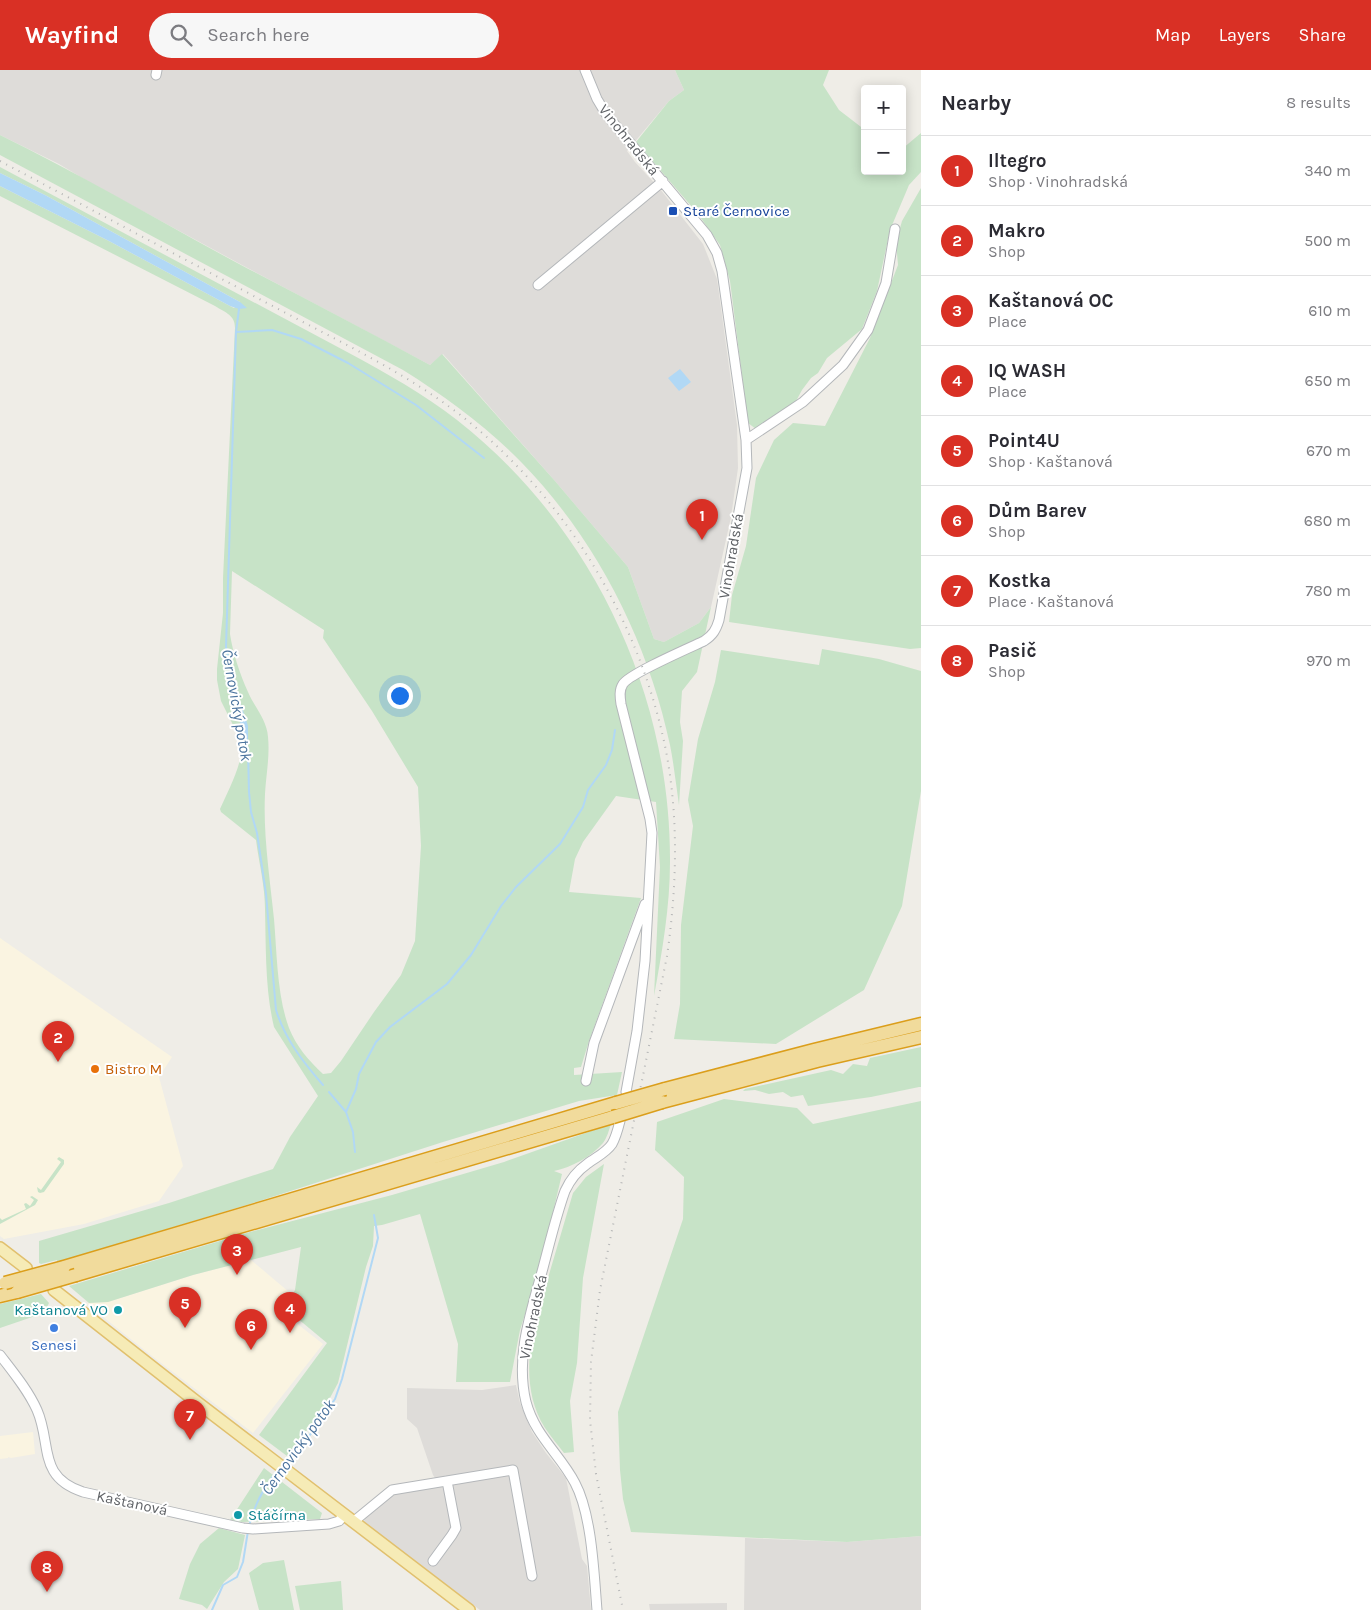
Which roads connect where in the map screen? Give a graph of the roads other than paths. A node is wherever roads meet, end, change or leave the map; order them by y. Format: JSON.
{"nodes":[{"id":1,"x":585,"y":70,"type":"edge"},
{"id":2,"x":663,"y":181,"type":"junction"},
{"id":3,"x":895,"y":229,"type":"dead end"},
{"id":4,"x":538,"y":286,"type":"dead end"},
{"id":5,"x":746,"y":440,"type":"junction"},
{"id":6,"x":649,"y":892,"type":"junction"},
{"id":7,"x":627,"y":955,"type":"junction"},
{"id":8,"x":645,"y":961,"type":"junction"},
{"id":9,"x":921,"y":1024,"type":"edge"},
{"id":10,"x":921,"y":1037,"type":"edge"},
{"id":11,"x":586,"y":1081,"type":"dead end"},
{"id":12,"x":626,"y":1092,"type":"dead end"},
{"id":13,"x":616,"y":1119,"type":"junction"},
{"id":14,"x":0,"y":1248,"type":"edge"},
{"id":15,"x":26,"y":1268,"type":"dead end"},
{"id":16,"x":2,"y":1283,"type":"edge"},
{"id":17,"x":54,"y":1290,"type":"dead end"},
{"id":18,"x":0,"y":1296,"type":"edge"},
{"id":19,"x":0,"y":1355,"type":"edge"},
{"id":20,"x":447,"y":1481,"type":"junction"},
{"id":21,"x":349,"y":1518,"type":"junction"},
{"id":22,"x":433,"y":1561,"type":"dead end"},
{"id":23,"x":532,"y":1576,"type":"dead end"},
{"id":24,"x":469,"y":1610,"type":"edge"},
{"id":25,"x":597,"y":1610,"type":"edge"}],
"edges":[{"from":1,"to":2,"type":"street","name":"Vinohradská"},
{"from":2,"to":4,"type":"street","name":"Vinohradská"},
{"from":2,"to":5,"type":"street","name":"Vinohradská"},
{"from":3,"to":5,"type":"street"},
{"from":5,"to":6,"type":"street","name":"Vinohradská"},
{"from":6,"to":7,"type":"street","name":"Vinohradská"},
{"from":6,"to":8,"type":"street","name":"Vinohradská"},
{"from":7,"to":8,"type":"street"},
{"from":7,"to":11,"type":"street","name":"Vinohradská"},
{"from":8,"to":12,"type":"street","name":"Vinohradská"},
{"from":9,"to":16,"type":"highway","bridge":true},
{"from":10,"to":13,"type":"highway","bridge":true},
{"from":13,"to":18,"type":"highway","bridge":true},
{"from":13,"to":25,"type":"street","name":"Vinohradská"},
{"from":14,"to":15,"type":"main road"},
{"from":17,"to":21,"type":"main road"},
{"from":19,"to":21,"type":"street","name":"Kaštanová"},
{"from":20,"to":21,"type":"street","name":"Kaštanová"},
{"from":20,"to":22,"type":"street"},
{"from":20,"to":23,"type":"street","name":"Kaštanová"},
{"from":21,"to":24,"type":"main road"}]}
